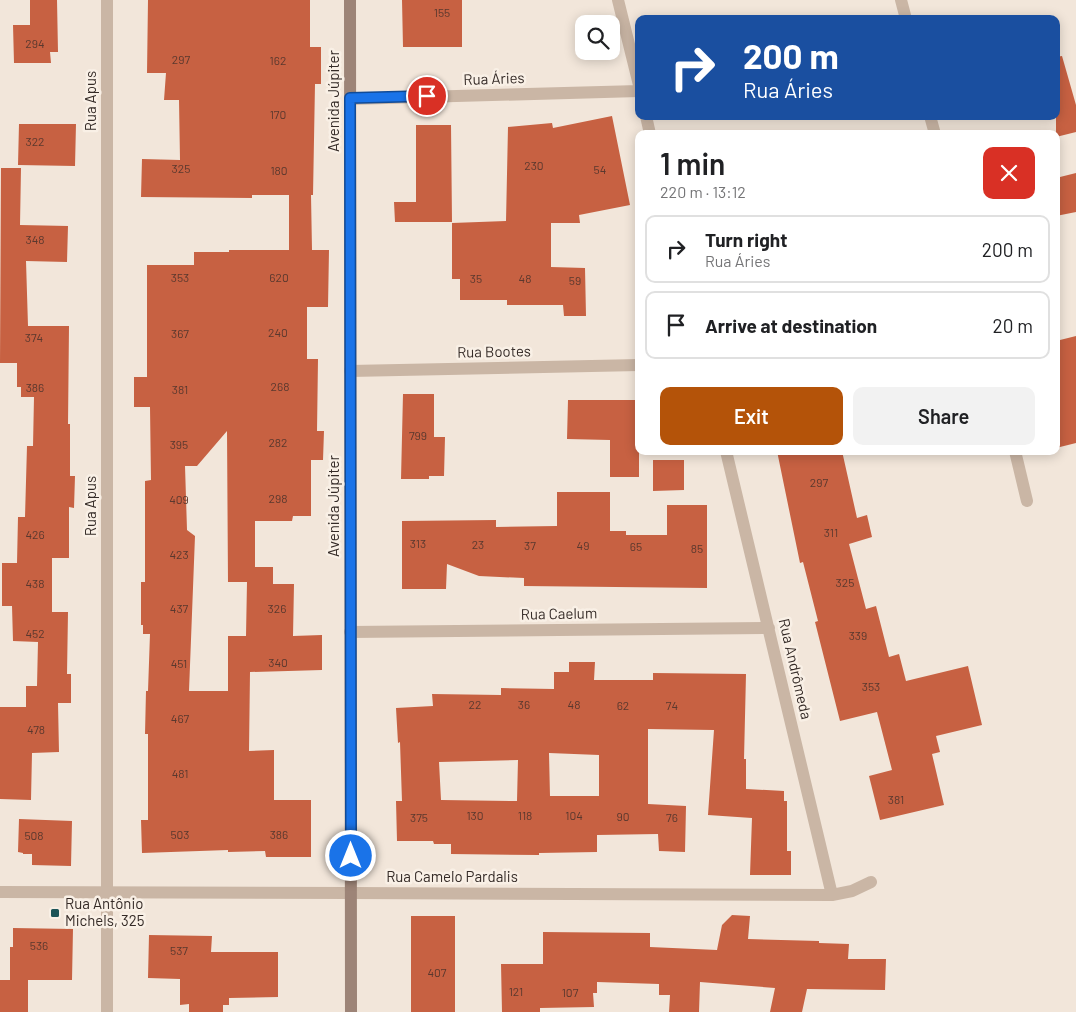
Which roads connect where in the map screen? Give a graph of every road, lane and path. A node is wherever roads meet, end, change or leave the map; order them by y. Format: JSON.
{"nodes":[{"id":1,"x":107,"y":0,"type":"edge"},
{"id":2,"x":350,"y":0,"type":"edge"},
{"id":3,"x":618,"y":0,"type":"edge"},
{"id":4,"x":901,"y":0,"type":"edge"},
{"id":5,"x":905,"y":15,"type":"edge"},
{"id":6,"x":635,"y":69,"type":"edge"},
{"id":7,"x":635,"y":91,"type":"edge"},
{"id":8,"x":350,"y":98,"type":"junction"},
{"id":9,"x":635,"y":365,"type":"edge"},
{"id":10,"x":350,"y":372,"type":"junction"},
{"id":11,"x":727,"y":455,"type":"edge"},
{"id":12,"x":1015,"y":455,"type":"edge"},
{"id":13,"x":1027,"y":501,"type":"dead end"},
{"id":14,"x":768,"y":628,"type":"junction"},
{"id":15,"x":350,"y":632,"type":"junction"},
{"id":16,"x":871,"y":882,"type":"dead end"},
{"id":17,"x":0,"y":892,"type":"edge"},
{"id":18,"x":107,"y":893,"type":"junction"},
{"id":19,"x":351,"y":894,"type":"junction"},
{"id":20,"x":832,"y":894,"type":"junction"},
{"id":21,"x":107,"y":1012,"type":"edge"},
{"id":22,"x":351,"y":1012,"type":"edge"}],
"edges":[{"from":1,"to":18,"type":"street","name":"Rua Apus"},
{"from":2,"to":8,"type":"main road","name":"Avenida Júpiter"},
{"from":3,"to":6,"type":"street"},
{"from":4,"to":5,"type":"street"},
{"from":7,"to":8,"type":"street","name":"Rua Áries"},
{"from":8,"to":10,"type":"main road","name":"Avenida Júpiter"},
{"from":9,"to":10,"type":"street","name":"Rua Bootes"},
{"from":10,"to":15,"type":"main road","name":"Avenida Júpiter"},
{"from":11,"to":14,"type":"street","name":"Rua Andrômeda"},
{"from":12,"to":13,"type":"street"},
{"from":14,"to":15,"type":"street","name":"Rua Caelum"},
{"from":14,"to":20,"type":"street","name":"Rua Andrômeda"},
{"from":15,"to":19,"type":"main road","name":"Avenida Júpiter"},
{"from":16,"to":20,"type":"street","name":"Rua Camelo Pardalis"},
{"from":17,"to":18,"type":"street","name":"Rua Camelo Pardalis"},
{"from":18,"to":19,"type":"street","name":"Rua Camelo Pardalis"},
{"from":18,"to":21,"type":"street","name":"Rua Apus"},
{"from":19,"to":20,"type":"street","name":"Rua Camelo Pardalis"},
{"from":19,"to":22,"type":"main road","name":"Avenida Júpiter"}]}
